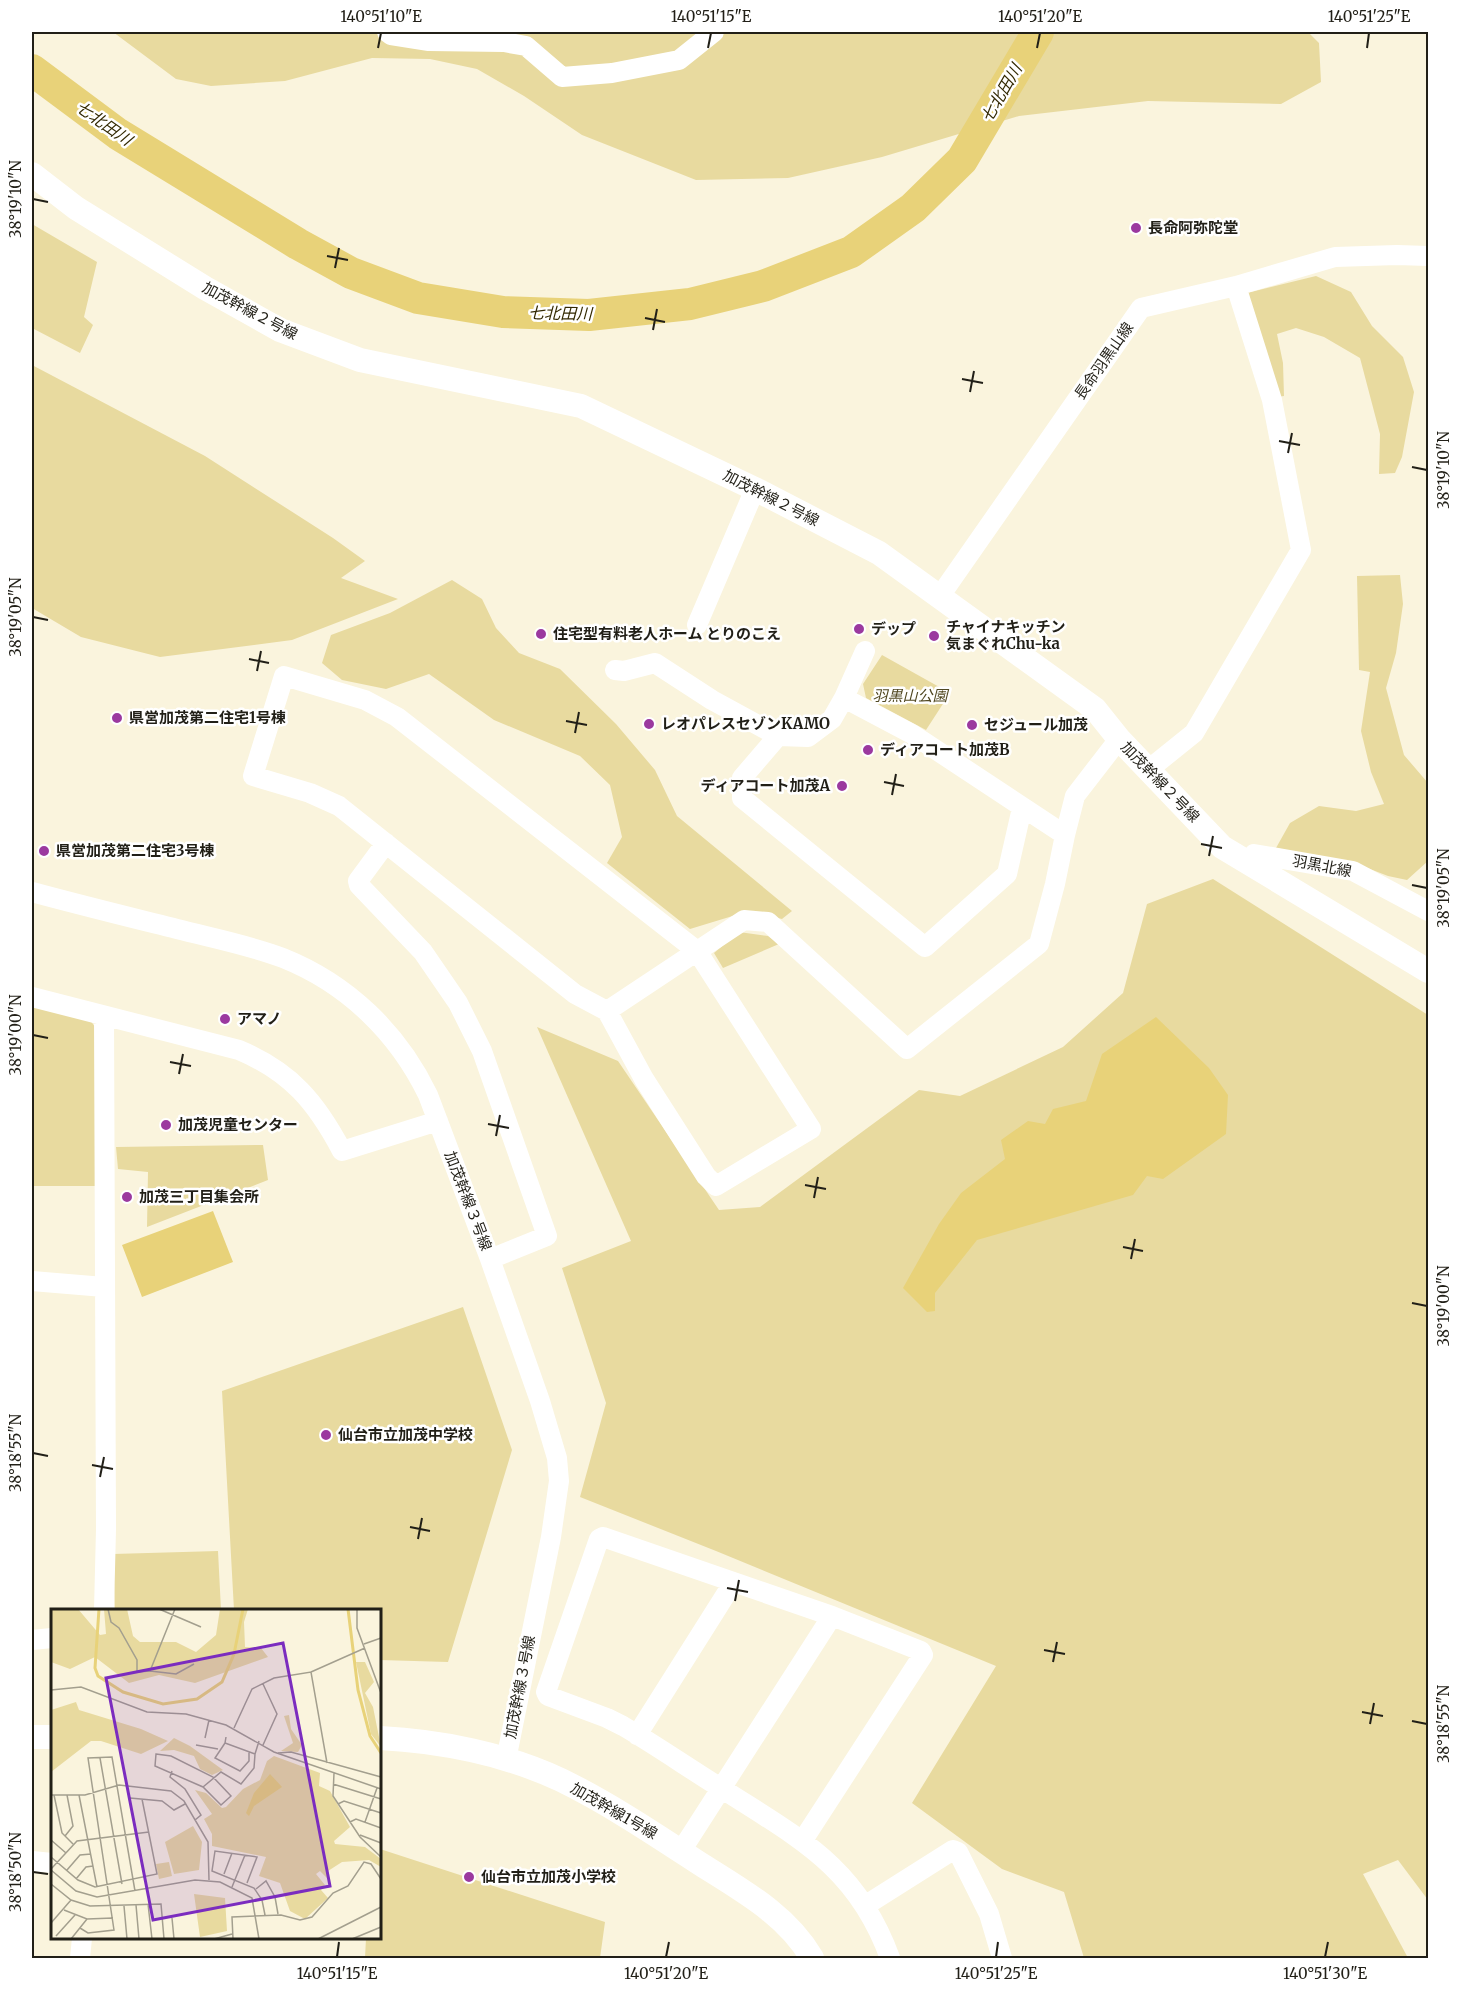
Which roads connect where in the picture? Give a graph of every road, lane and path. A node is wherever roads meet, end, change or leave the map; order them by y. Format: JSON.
{"nodes":[{"id":1,"x":387,"y":32,"type":"edge"},
{"id":2,"x":714,"y":32,"type":"edge"},
{"id":3,"x":32,"y":174,"type":"edge"},
{"id":4,"x":1428,"y":256,"type":"edge"},
{"id":5,"x":1236,"y":286,"type":"junction"},
{"id":6,"x":755,"y":489,"type":"junction"},
{"id":7,"x":940,"y":596,"type":"junction"},
{"id":8,"x":697,"y":625,"type":"dead end"},
{"id":9,"x":865,"y":651,"type":"dead end"},
{"id":10,"x":615,"y":670,"type":"dead end"},
{"id":11,"x":844,"y":698,"type":"junction"},
{"id":12,"x":778,"y":736,"type":"junction"},
{"id":13,"x":1119,"y":739,"type":"junction"},
{"id":14,"x":1148,"y":770,"type":"junction"},
{"id":15,"x":1022,"y":808,"type":"junction"},
{"id":16,"x":1065,"y":835,"type":"junction"},
{"id":17,"x":386,"y":843,"type":"junction"},
{"id":18,"x":1250,"y":865,"type":"junction"},
{"id":19,"x":32,"y":892,"type":"edge"},
{"id":20,"x":1428,"y":911,"type":"edge"},
{"id":21,"x":697,"y":951,"type":"junction"},
{"id":22,"x":1428,"y":971,"type":"edge"},
{"id":23,"x":32,"y":998,"type":"edge"},
{"id":24,"x":607,"y":1011,"type":"junction"},
{"id":25,"x":104,"y":1016,"type":"junction"},
{"id":26,"x":438,"y":1121,"type":"junction"},
{"id":27,"x":490,"y":1258,"type":"junction"},
{"id":28,"x":32,"y":1281,"type":"edge"},
{"id":29,"x":104,"y":1287,"type":"junction"},
{"id":30,"x":733,"y":1583,"type":"junction"},
{"id":31,"x":104,"y":1609,"type":"edge"},
{"id":32,"x":832,"y":1616,"type":"junction"},
{"id":33,"x":51,"y":1638,"type":"edge"},
{"id":34,"x":32,"y":1640,"type":"edge"},
{"id":35,"x":638,"y":1735,"type":"junction"},
{"id":36,"x":32,"y":1737,"type":"edge"},
{"id":37,"x":51,"y":1737,"type":"edge"},
{"id":38,"x":381,"y":1738,"type":"edge"},
{"id":39,"x":506,"y":1760,"type":"junction"},
{"id":40,"x":721,"y":1788,"type":"junction"},
{"id":41,"x":803,"y":1840,"type":"junction"},
{"id":42,"x":681,"y":1851,"type":"junction"},
{"id":43,"x":32,"y":1861,"type":"edge"},
{"id":44,"x":51,"y":1863,"type":"edge"},
{"id":45,"x":866,"y":1905,"type":"junction"},
{"id":46,"x":82,"y":1939,"type":"edge"},
{"id":47,"x":80,"y":1959,"type":"edge"},
{"id":48,"x":812,"y":1959,"type":"edge"},
{"id":49,"x":890,"y":1959,"type":"edge"},
{"id":50,"x":1002,"y":1959,"type":"edge"}],
"edges":[{"from":1,"to":2,"type":"street"},
{"from":3,"to":6,"type":"street","name":"加茂幹線２号線"},
{"from":4,"to":5,"type":"street","name":"長命羽黒山線"},
{"from":5,"to":7,"type":"street","name":"長命羽黒山線"},
{"from":5,"to":14,"type":"street"},
{"from":6,"to":7,"type":"street","name":"加茂幹線２号線"},
{"from":6,"to":8,"type":"street"},
{"from":7,"to":13,"type":"street","name":"加茂幹線２号線"},
{"from":9,"to":11,"type":"street"},
{"from":10,"to":12,"type":"street"},
{"from":11,"to":12,"type":"street"},
{"from":11,"to":15,"type":"street"},
{"from":12,"to":15,"type":"street"},
{"from":13,"to":14,"type":"street","name":"加茂幹線２号線"},
{"from":13,"to":16,"type":"street"},
{"from":14,"to":18,"type":"street","name":"加茂幹線２号線"},
{"from":15,"to":16,"type":"street"},
{"from":16,"to":21,"type":"street"},
{"from":17,"to":21,"type":"street"},
{"from":17,"to":24,"type":"street"},
{"from":17,"to":27,"type":"street"},
{"from":18,"to":20,"type":"street","name":"羽黒北線"},
{"from":18,"to":22,"type":"street","name":"加茂幹線２号線"},
{"from":19,"to":26,"type":"street","name":"加茂幹線３号線"},
{"from":21,"to":24,"type":"street"},
{"from":21,"to":24,"type":"street"},
{"from":23,"to":25,"type":"street"},
{"from":25,"to":26,"type":"street"},
{"from":25,"to":29,"type":"street"},
{"from":26,"to":27,"type":"street","name":"加茂幹線３号線"},
{"from":27,"to":39,"type":"street","name":"加茂幹線３号線"},
{"from":28,"to":29,"type":"street"},
{"from":29,"to":31,"type":"street"},
{"from":30,"to":32,"type":"street"},
{"from":30,"to":35,"type":"street"},
{"from":30,"to":35,"type":"street"},
{"from":32,"to":40,"type":"street"},
{"from":32,"to":41,"type":"street"},
{"from":33,"to":34,"type":"street"},
{"from":35,"to":40,"type":"street"},
{"from":36,"to":37,"type":"street"},
{"from":38,"to":39,"type":"street","name":"加茂幹線1号線"},
{"from":39,"to":42,"type":"street","name":"加茂幹線1号線"},
{"from":40,"to":41,"type":"street"},
{"from":40,"to":42,"type":"street"},
{"from":41,"to":45,"type":"street"},
{"from":42,"to":48,"type":"street","name":"加茂幹線1号線"},
{"from":43,"to":44,"type":"street"},
{"from":45,"to":49,"type":"street"},
{"from":45,"to":50,"type":"street"},
{"from":46,"to":47,"type":"street"}]}
